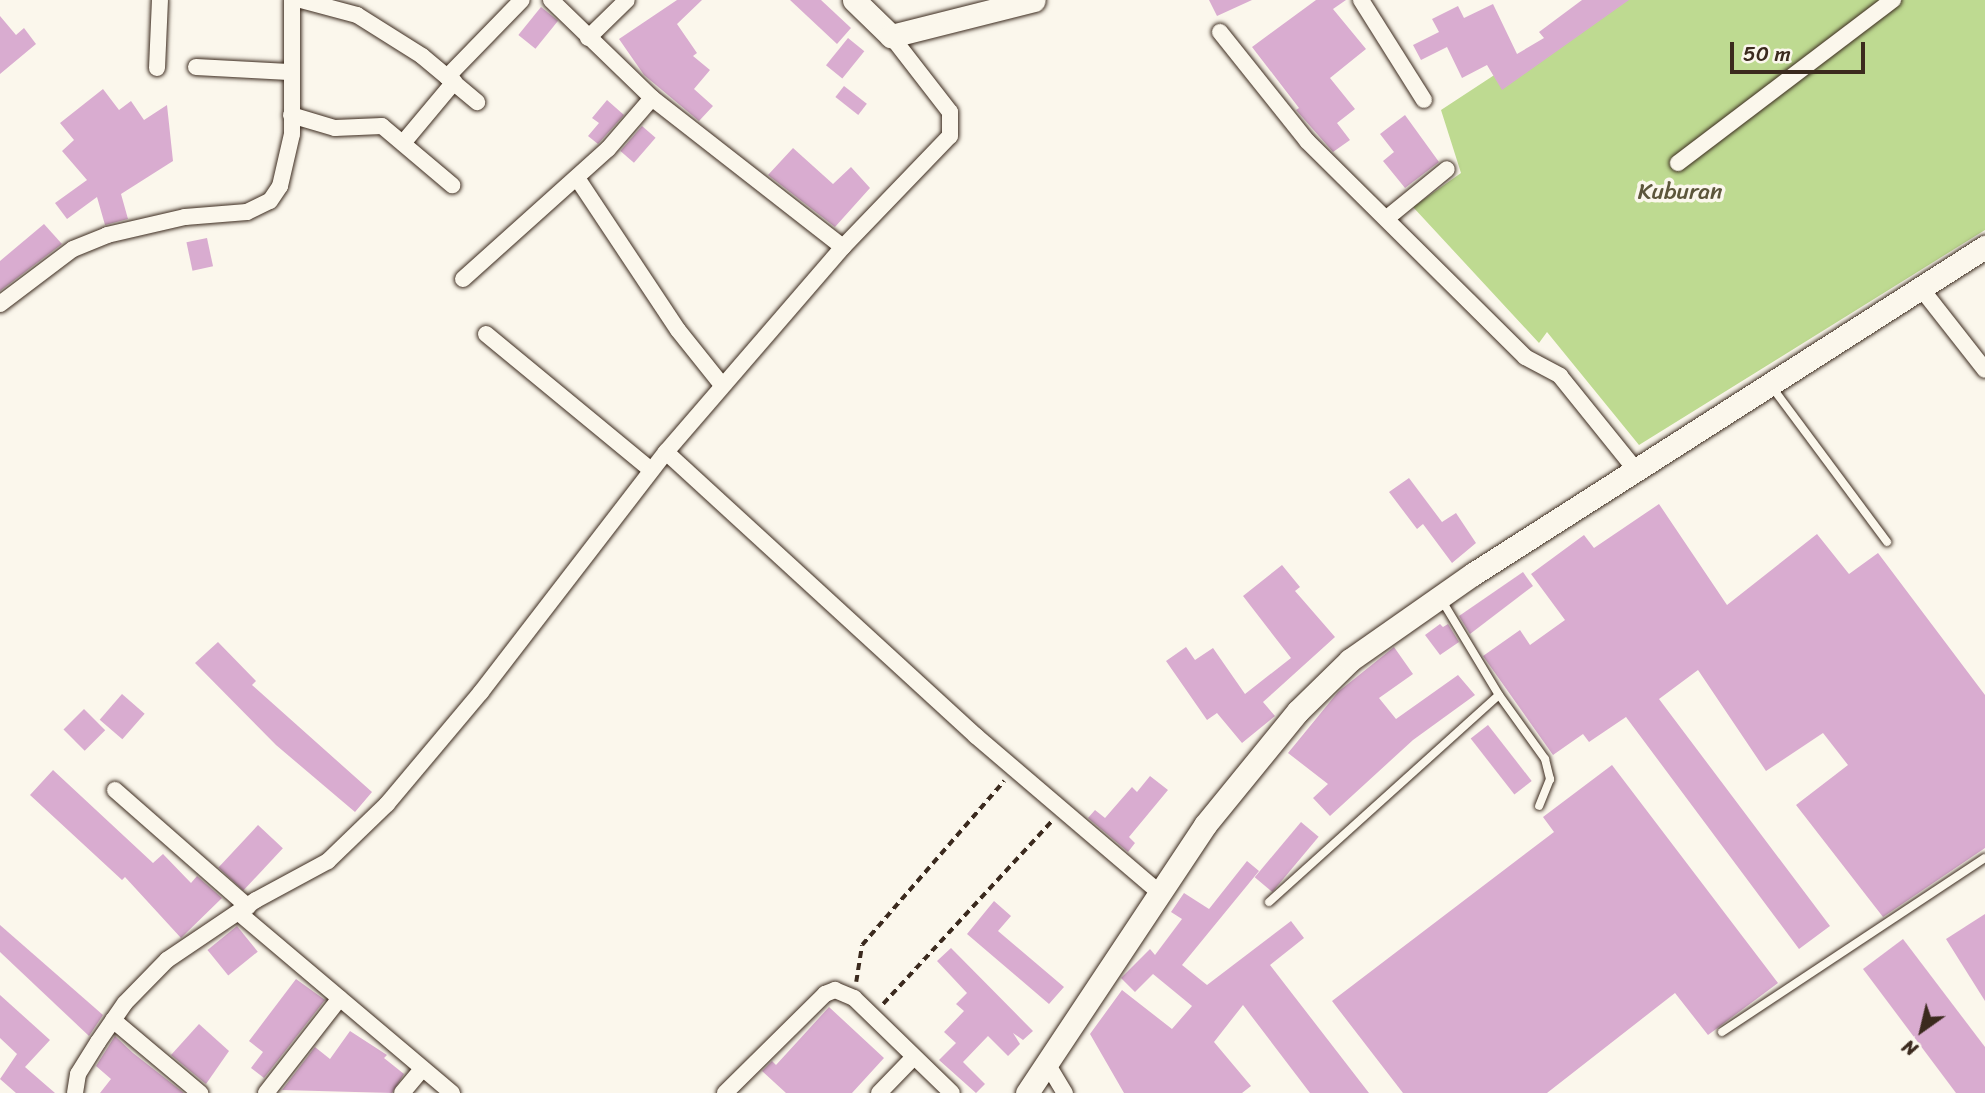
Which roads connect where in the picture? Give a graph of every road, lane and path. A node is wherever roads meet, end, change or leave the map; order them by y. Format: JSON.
{"nodes":[{"id":1,"x":160,"y":0,"type":"edge"},
{"id":2,"x":292,"y":0,"type":"edge"},
{"id":3,"x":301,"y":0,"type":"edge"},
{"id":4,"x":522,"y":0,"type":"edge"},
{"id":5,"x":551,"y":0,"type":"edge"},
{"id":6,"x":627,"y":0,"type":"edge"},
{"id":7,"x":854,"y":0,"type":"edge"},
{"id":8,"x":1034,"y":0,"type":"edge"},
{"id":9,"x":1361,"y":0,"type":"edge"},
{"id":10,"x":1893,"y":0,"type":"edge"},
{"id":11,"x":1220,"y":32,"type":"dead end"},
{"id":12,"x":891,"y":36,"type":"junction"},
{"id":13,"x":588,"y":38,"type":"junction"},
{"id":14,"x":196,"y":67,"type":"dead end"},
{"id":15,"x":156,"y":68,"type":"dead end"},
{"id":16,"x":289,"y":72,"type":"junction"},
{"id":17,"x":450,"y":80,"type":"junction"},
{"id":18,"x":652,"y":98,"type":"junction"},
{"id":19,"x":1424,"y":100,"type":"dead end"},
{"id":20,"x":477,"y":102,"type":"dead end"},
{"id":21,"x":291,"y":115,"type":"junction"},
{"id":22,"x":403,"y":143,"type":"junction"},
{"id":23,"x":1678,"y":163,"type":"dead end"},
{"id":24,"x":1447,"y":169,"type":"dead end"},
{"id":25,"x":577,"y":178,"type":"junction"},
{"id":26,"x":453,"y":185,"type":"dead end"},
{"id":27,"x":1387,"y":218,"type":"junction"},
{"id":28,"x":843,"y":247,"type":"junction"},
{"id":29,"x":1985,"y":247,"type":"edge"},
{"id":30,"x":463,"y":279,"type":"dead end"},
{"id":31,"x":1920,"y":287,"type":"junction"},
{"id":32,"x":0,"y":304,"type":"edge"},
{"id":33,"x":486,"y":334,"type":"dead end"},
{"id":34,"x":1985,"y":370,"type":"edge"},
{"id":35,"x":1770,"y":384,"type":"junction"},
{"id":36,"x":722,"y":385,"type":"junction"},
{"id":37,"x":666,"y":452,"type":"junction"},
{"id":38,"x":1635,"y":468,"type":"junction"},
{"id":39,"x":651,"y":470,"type":"junction"},
{"id":40,"x":1887,"y":542,"type":"dead end"},
{"id":41,"x":1439,"y":597,"type":"junction"},
{"id":42,"x":1499,"y":695,"type":"junction"},
{"id":43,"x":1015,"y":768,"type":"junction"},
{"id":44,"x":116,"y":790,"type":"dead end"},
{"id":45,"x":1539,"y":806,"type":"dead end"},
{"id":46,"x":1061,"y":811,"type":"junction"},
{"id":47,"x":1985,"y":858,"type":"edge"},
{"id":48,"x":1161,"y":894,"type":"junction"},
{"id":49,"x":1269,"y":902,"type":"dead end"},
{"id":50,"x":244,"y":910,"type":"junction"},
{"id":51,"x":340,"y":998,"type":"junction"},
{"id":52,"x":854,"y":998,"type":"junction"},
{"id":53,"x":872,"y":1016,"type":"junction"},
{"id":54,"x":113,"y":1020,"type":"junction"},
{"id":55,"x":1722,"y":1032,"type":"dead end"},
{"id":56,"x":912,"y":1059,"type":"junction"},
{"id":57,"x":1048,"y":1065,"type":"junction"},
{"id":58,"x":422,"y":1069,"type":"junction"},
{"id":59,"x":731,"y":1087,"type":"edge"},
{"id":60,"x":75,"y":1093,"type":"edge"},
{"id":61,"x":200,"y":1093,"type":"edge"},
{"id":62,"x":266,"y":1093,"type":"edge"},
{"id":63,"x":402,"y":1093,"type":"edge"},
{"id":64,"x":452,"y":1093,"type":"edge"},
{"id":65,"x":749,"y":1093,"type":"edge"},
{"id":66,"x":879,"y":1093,"type":"edge"},
{"id":67,"x":951,"y":1093,"type":"edge"},
{"id":68,"x":1027,"y":1093,"type":"edge"},
{"id":69,"x":1065,"y":1093,"type":"edge"}],
"edges":[{"from":1,"to":15,"type":"street"},
{"from":2,"to":16,"type":"street"},
{"from":3,"to":17,"type":"street"},
{"from":4,"to":17,"type":"street"},
{"from":5,"to":13,"type":"street"},
{"from":6,"to":13,"type":"street"},
{"from":7,"to":12,"type":"main road"},
{"from":8,"to":12,"type":"main road"},
{"from":9,"to":19,"type":"street"},
{"from":10,"to":23,"type":"street"},
{"from":11,"to":27,"type":"street"},
{"from":12,"to":28,"type":"street"},
{"from":13,"to":18,"type":"street"},
{"from":14,"to":16,"type":"street"},
{"from":16,"to":21,"type":"street"},
{"from":17,"to":20,"type":"street"},
{"from":17,"to":22,"type":"street"},
{"from":18,"to":25,"type":"street"},
{"from":18,"to":28,"type":"street"},
{"from":21,"to":22,"type":"street"},
{"from":21,"to":32,"type":"street"},
{"from":22,"to":26,"type":"street"},
{"from":24,"to":27,"type":"street"},
{"from":25,"to":30,"type":"street"},
{"from":25,"to":36,"type":"street"},
{"from":27,"to":38,"type":"street"},
{"from":28,"to":36,"type":"street"},
{"from":29,"to":31,"type":"main road"},
{"from":31,"to":34,"type":"street"},
{"from":31,"to":35,"type":"main road"},
{"from":33,"to":39,"type":"street"},
{"from":35,"to":38,"type":"main road"},
{"from":35,"to":40,"type":"lane"},
{"from":36,"to":37,"type":"street"},
{"from":37,"to":39,"type":"street"},
{"from":37,"to":43,"type":"street"},
{"from":38,"to":41,"type":"main road"},
{"from":39,"to":50,"type":"street"},
{"from":41,"to":42,"type":"lane"},
{"from":41,"to":48,"type":"main road"},
{"from":42,"to":45,"type":"lane"},
{"from":42,"to":49,"type":"lane"},
{"from":43,"to":46,"type":"street"},
{"from":43,"to":52,"type":"path"},
{"from":44,"to":50,"type":"street"},
{"from":46,"to":48,"type":"street"},
{"from":46,"to":53,"type":"path"},
{"from":47,"to":55,"type":"lane"},
{"from":48,"to":57,"type":"main road"},
{"from":50,"to":51,"type":"street"},
{"from":50,"to":54,"type":"street"},
{"from":51,"to":58,"type":"street"},
{"from":51,"to":62,"type":"street"},
{"from":52,"to":53,"type":"street"},
{"from":52,"to":59,"type":"street"},
{"from":53,"to":56,"type":"street"},
{"from":54,"to":60,"type":"street"},
{"from":54,"to":61,"type":"street"},
{"from":56,"to":66,"type":"street"},
{"from":56,"to":67,"type":"street"},
{"from":57,"to":68,"type":"main road"},
{"from":57,"to":69,"type":"street"},
{"from":58,"to":63,"type":"street"},
{"from":58,"to":64,"type":"street"},
{"from":59,"to":65,"type":"street"}]}
